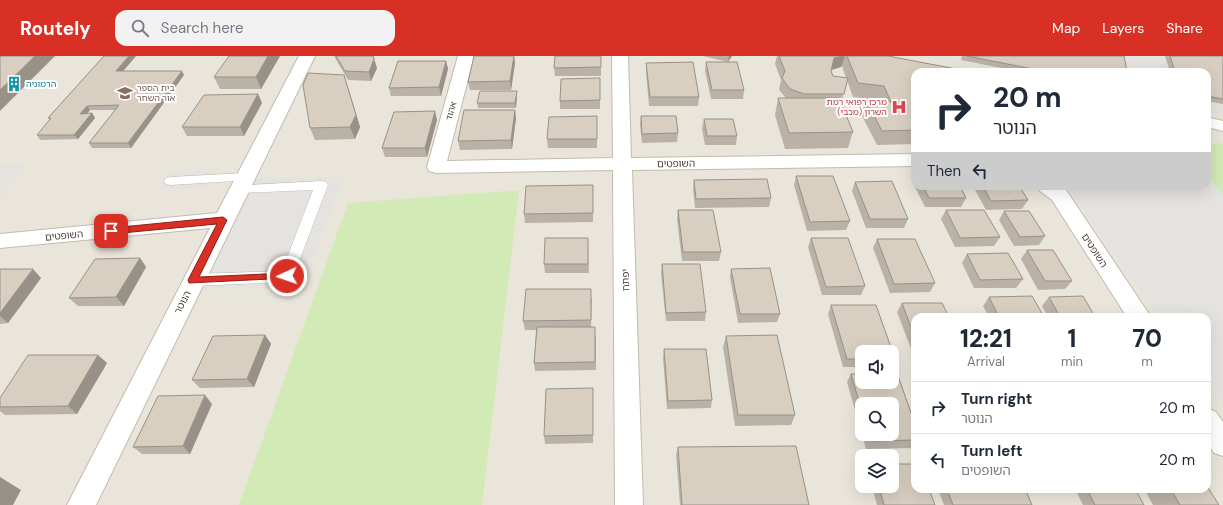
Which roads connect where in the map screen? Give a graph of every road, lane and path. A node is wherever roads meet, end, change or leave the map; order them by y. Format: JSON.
{"nodes":[{"id":1,"x":307,"y":56,"type":"edge"},
{"id":2,"x":466,"y":56,"type":"edge"},
{"id":3,"x":620,"y":56,"type":"edge"},
{"id":4,"x":1211,"y":123,"type":"edge"},
{"id":5,"x":1223,"y":126,"type":"edge"},
{"id":6,"x":911,"y":160,"type":"edge"},
{"id":7,"x":623,"y":164,"type":"junction"},
{"id":8,"x":436,"y":166,"type":"joint"},
{"id":9,"x":171,"y":181,"type":"dead end"},
{"id":10,"x":242,"y":183,"type":"junction"},
{"id":11,"x":1052,"y":190,"type":"edge"},
{"id":12,"x":223,"y":220,"type":"junction"},
{"id":13,"x":0,"y":241,"type":"edge"},
{"id":14,"x":193,"y":280,"type":"junction"},
{"id":15,"x":1136,"y":313,"type":"edge"},
{"id":16,"x":1211,"y":426,"type":"edge"},
{"id":17,"x":1223,"y":444,"type":"edge"},
{"id":18,"x":80,"y":505,"type":"edge"},
{"id":19,"x":629,"y":505,"type":"edge"}],
"edges":[{"from":1,"to":10,"type":"street","name":"הנוטר"},
{"from":2,"to":8,"type":"street","name":"אהוד"},
{"from":3,"to":7,"type":"street","name":"יפתח"},
{"from":4,"to":5,"type":"street"},
{"from":6,"to":7,"type":"street","name":"השופטים"},
{"from":7,"to":8,"type":"street","name":"השופטים"},
{"from":7,"to":19,"type":"street","name":"יפתח"},
{"from":9,"to":10,"type":"lane"},
{"from":10,"to":12,"type":"street","name":"הנוטר"},
{"from":10,"to":14,"type":"lane"},
{"from":11,"to":15,"type":"street","name":"השופטים"},
{"from":12,"to":13,"type":"street","name":"השופטים"},
{"from":12,"to":14,"type":"street","name":"הנוטר"},
{"from":14,"to":18,"type":"street","name":"הנוטר"},
{"from":16,"to":17,"type":"street"}]}
